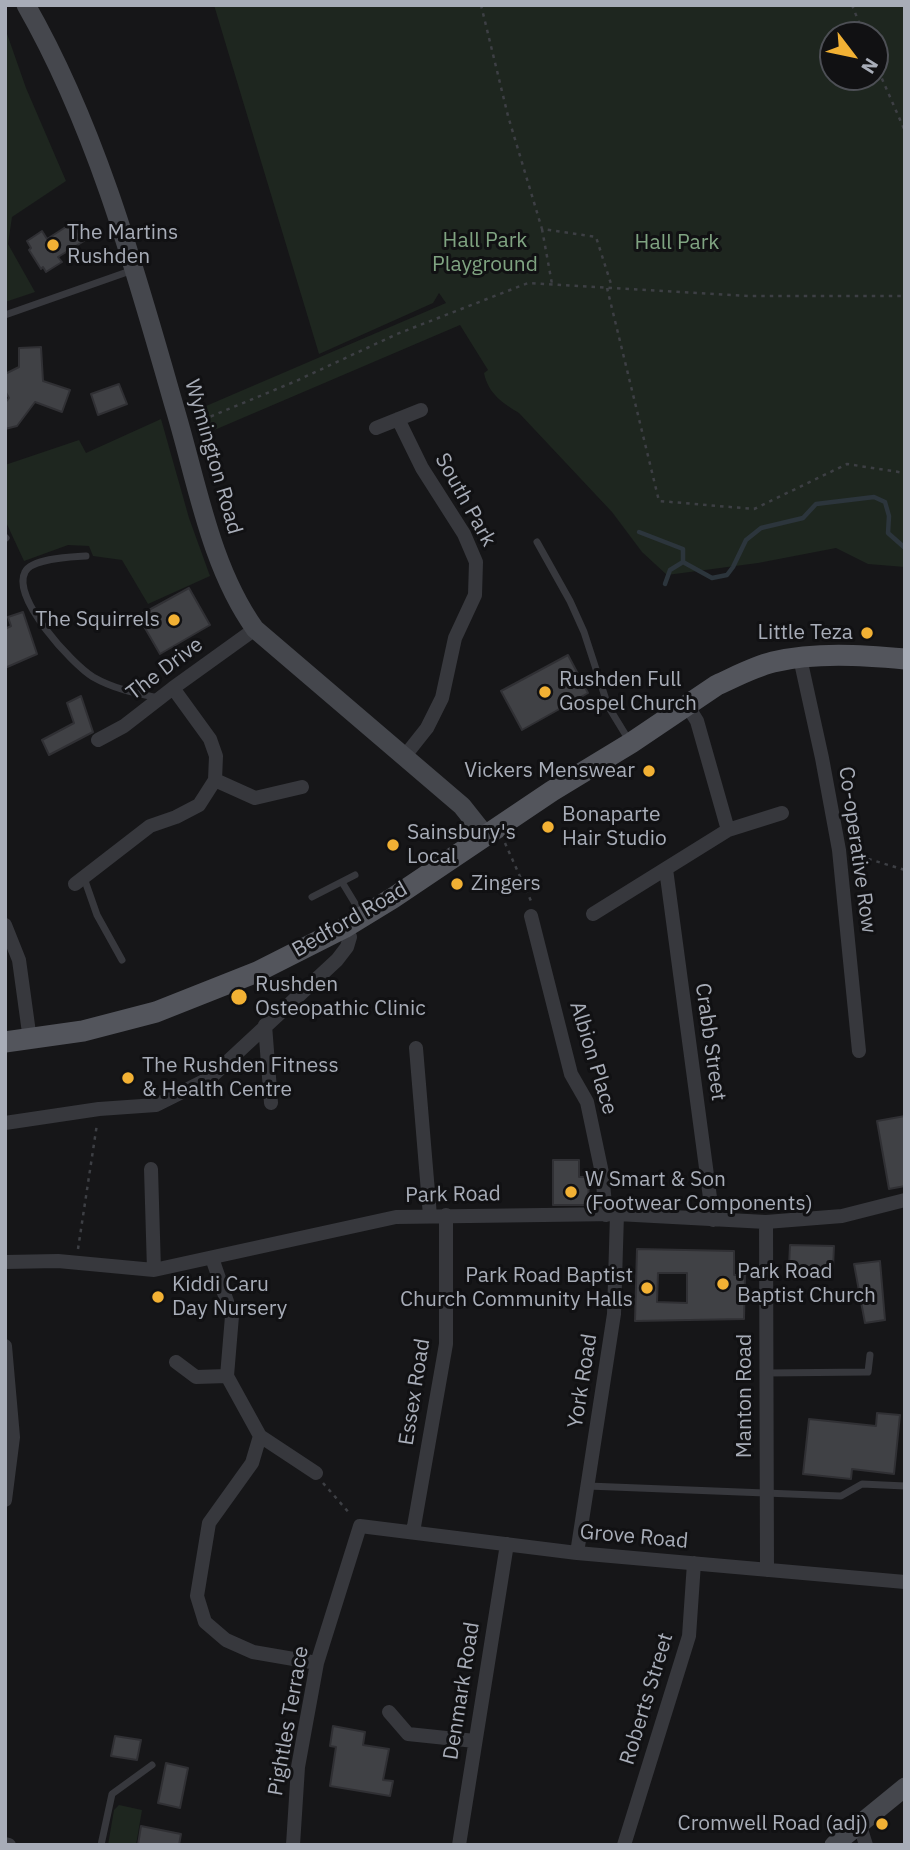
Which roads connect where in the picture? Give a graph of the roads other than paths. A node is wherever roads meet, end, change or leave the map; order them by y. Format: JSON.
{"nodes":[{"id":1,"x":26,"y":5,"type":"edge"},
{"id":2,"x":135,"y":269,"type":"junction"},
{"id":3,"x":5,"y":315,"type":"edge"},
{"id":4,"x":421,"y":410,"type":"dead end"},
{"id":5,"x":398,"y":419,"type":"junction"},
{"id":6,"x":376,"y":428,"type":"dead end"},
{"id":7,"x":537,"y":542,"type":"dead end"},
{"id":8,"x":86,"y":556,"type":"dead end"},
{"id":9,"x":255,"y":629,"type":"junction"},
{"id":10,"x":800,"y":658,"type":"junction"},
{"id":11,"x":905,"y":659,"type":"edge"},
{"id":12,"x":173,"y":688,"type":"junction"},
{"id":13,"x":160,"y":698,"type":"junction"},
{"id":14,"x":687,"y":705,"type":"junction"},
{"id":15,"x":98,"y":740,"type":"dead end"},
{"id":16,"x":631,"y":743,"type":"junction"},
{"id":17,"x":404,"y":757,"type":"junction"},
{"id":18,"x":215,"y":780,"type":"junction"},
{"id":19,"x":302,"y":787,"type":"dead end"},
{"id":20,"x":782,"y":813,"type":"dead end"},
{"id":21,"x":728,"y":830,"type":"junction"},
{"id":22,"x":492,"y":831,"type":"junction"},
{"id":23,"x":666,"y":869,"type":"junction"},
{"id":24,"x":355,"y":875,"type":"dead end"},
{"id":25,"x":79,"y":881,"type":"joint"},
{"id":26,"x":342,"y":882,"type":"junction"},
{"id":27,"x":312,"y":897,"type":"dead end"},
{"id":28,"x":593,"y":915,"type":"dead end"},
{"id":29,"x":363,"y":916,"type":"junction"},
{"id":30,"x":531,"y":916,"type":"road end"},
{"id":31,"x":5,"y":925,"type":"edge"},
{"id":32,"x":344,"y":928,"type":"junction"},
{"id":33,"x":122,"y":960,"type":"dead end"},
{"id":34,"x":265,"y":1026,"type":"junction"},
{"id":35,"x":30,"y":1040,"type":"junction"},
{"id":36,"x":5,"y":1042,"type":"edge"},
{"id":37,"x":416,"y":1048,"type":"dead end"},
{"id":38,"x":859,"y":1051,"type":"dead end"},
{"id":39,"x":271,"y":1102,"type":"dead end"},
{"id":40,"x":5,"y":1123,"type":"edge"},
{"id":41,"x":151,"y":1169,"type":"dead end"},
{"id":42,"x":905,"y":1200,"type":"edge"},
{"id":43,"x":612,"y":1214,"type":"junction"},
{"id":44,"x":446,"y":1215,"type":"junction"},
{"id":45,"x":430,"y":1216,"type":"junction"},
{"id":46,"x":713,"y":1220,"type":"junction"},
{"id":47,"x":766,"y":1222,"type":"junction"},
{"id":48,"x":212,"y":1258,"type":"junction"},
{"id":49,"x":5,"y":1262,"type":"edge"},
{"id":50,"x":154,"y":1270,"type":"junction"},
{"id":51,"x":5,"y":1346,"type":"edge"},
{"id":52,"x":870,"y":1355,"type":"dead end"},
{"id":53,"x":176,"y":1362,"type":"dead end"},
{"id":54,"x":766,"y":1373,"type":"junction"},
{"id":55,"x":227,"y":1376,"type":"junction"},
{"id":56,"x":260,"y":1436,"type":"junction"},
{"id":57,"x":316,"y":1473,"type":"road end"},
{"id":58,"x":587,"y":1486,"type":"junction"},
{"id":59,"x":905,"y":1486,"type":"edge"},
{"id":60,"x":767,"y":1494,"type":"junction"},
{"id":61,"x":5,"y":1500,"type":"edge"},
{"id":62,"x":360,"y":1525,"type":"joint"},
{"id":63,"x":413,"y":1532,"type":"junction"},
{"id":64,"x":507,"y":1544,"type":"junction"},
{"id":65,"x":577,"y":1553,"type":"junction"},
{"id":66,"x":694,"y":1563,"type":"junction"},
{"id":67,"x":767,"y":1570,"type":"junction"},
{"id":68,"x":905,"y":1583,"type":"edge"},
{"id":69,"x":317,"y":1663,"type":"junction"},
{"id":70,"x":389,"y":1712,"type":"dead end"},
{"id":71,"x":475,"y":1741,"type":"junction"},
{"id":72,"x":152,"y":1765,"type":"dead end"},
{"id":73,"x":905,"y":1787,"type":"edge"},
{"id":74,"x":859,"y":1824,"type":"junction"},
{"id":75,"x":101,"y":1845,"type":"edge"},
{"id":76,"x":293,"y":1845,"type":"edge"},
{"id":77,"x":459,"y":1845,"type":"edge"},
{"id":78,"x":624,"y":1845,"type":"edge"},
{"id":79,"x":834,"y":1845,"type":"edge"},
{"id":80,"x":866,"y":1845,"type":"edge"}],
"edges":[{"from":1,"to":2,"type":"street","name":"Wymington Road"},
{"from":2,"to":3,"type":"lane"},
{"from":2,"to":9,"type":"street","name":"Wymington Road"},
{"from":4,"to":5,"type":"street"},
{"from":5,"to":6,"type":"street"},
{"from":5,"to":17,"type":"street","name":"South Park"},
{"from":7,"to":16,"type":"lane"},
{"from":8,"to":13,"type":"lane"},
{"from":9,"to":12,"type":"street","name":"The Drive"},
{"from":9,"to":17,"type":"street","name":"Wymington Road"},
{"from":10,"to":11,"type":"main road","name":"Bedford Road"},
{"from":10,"to":14,"type":"main road","name":"Bedford Road"},
{"from":10,"to":38,"type":"street","name":"Co-operative Row"},
{"from":12,"to":13,"type":"street","name":"The Drive"},
{"from":12,"to":18,"type":"street"},
{"from":13,"to":15,"type":"street","name":"The Drive"},
{"from":14,"to":16,"type":"main road","name":"Bedford Road"},
{"from":14,"to":21,"type":"street"},
{"from":16,"to":22,"type":"main road","name":"Bedford Road"},
{"from":17,"to":22,"type":"street","name":"Wymington Road"},
{"from":18,"to":19,"type":"street"},
{"from":18,"to":25,"type":"street"},
{"from":20,"to":21,"type":"street"},
{"from":21,"to":23,"type":"street"},
{"from":22,"to":29,"type":"main road","name":"Bedford Road"},
{"from":23,"to":28,"type":"street"},
{"from":23,"to":46,"type":"street","name":"Crabb Street"},
{"from":24,"to":26,"type":"lane"},
{"from":25,"to":33,"type":"lane"},
{"from":26,"to":27,"type":"lane"},
{"from":26,"to":29,"type":"lane"},
{"from":29,"to":32,"type":"main road","name":"Bedford Road"},
{"from":30,"to":43,"type":"street","name":"Albion Place"},
{"from":31,"to":35,"type":"street"},
{"from":32,"to":34,"type":"street"},
{"from":32,"to":35,"type":"main road","name":"Bedford Road"},
{"from":34,"to":39,"type":"street"},
{"from":34,"to":40,"type":"street"},
{"from":35,"to":36,"type":"main road","name":"Bedford Road"},
{"from":37,"to":45,"type":"street"},
{"from":41,"to":50,"type":"street"},
{"from":42,"to":47,"type":"street","name":"Park Road"},
{"from":43,"to":44,"type":"street","name":"Park Road"},
{"from":43,"to":46,"type":"street","name":"Park Road"},
{"from":43,"to":58,"type":"street","name":"York Road"},
{"from":44,"to":45,"type":"street","name":"Park Road"},
{"from":44,"to":63,"type":"street","name":"Essex Road"},
{"from":45,"to":48,"type":"street","name":"Park Road"},
{"from":46,"to":47,"type":"street","name":"Park Road"},
{"from":47,"to":54,"type":"street","name":"Manton Road"},
{"from":48,"to":50,"type":"street","name":"Park Road"},
{"from":48,"to":55,"type":"street"},
{"from":49,"to":50,"type":"street","name":"Park Road"},
{"from":51,"to":61,"type":"street"},
{"from":52,"to":54,"type":"lane"},
{"from":53,"to":55,"type":"street"},
{"from":54,"to":60,"type":"street","name":"Manton Road"},
{"from":55,"to":56,"type":"street"},
{"from":56,"to":57,"type":"street"},
{"from":56,"to":69,"type":"street"},
{"from":58,"to":60,"type":"lane"},
{"from":58,"to":65,"type":"street","name":"York Road"},
{"from":59,"to":60,"type":"lane"},
{"from":60,"to":67,"type":"street","name":"Manton Road"},
{"from":62,"to":63,"type":"street","name":"Grove Road"},
{"from":62,"to":69,"type":"street","name":"Pightles Terrace"},
{"from":63,"to":64,"type":"street","name":"Grove Road"},
{"from":64,"to":65,"type":"street","name":"Grove Road"},
{"from":64,"to":71,"type":"street","name":"Denmark Road"},
{"from":65,"to":66,"type":"street","name":"Grove Road"},
{"from":66,"to":67,"type":"street","name":"Grove Road"},
{"from":66,"to":78,"type":"street","name":"Roberts Street"},
{"from":67,"to":68,"type":"street","name":"Grove Road"},
{"from":69,"to":76,"type":"street","name":"Pightles Terrace"},
{"from":70,"to":71,"type":"street"},
{"from":71,"to":77,"type":"street","name":"Denmark Road"},
{"from":72,"to":75,"type":"lane"},
{"from":73,"to":74,"type":"street"},
{"from":74,"to":79,"type":"street"},
{"from":74,"to":80,"type":"street"}]}
